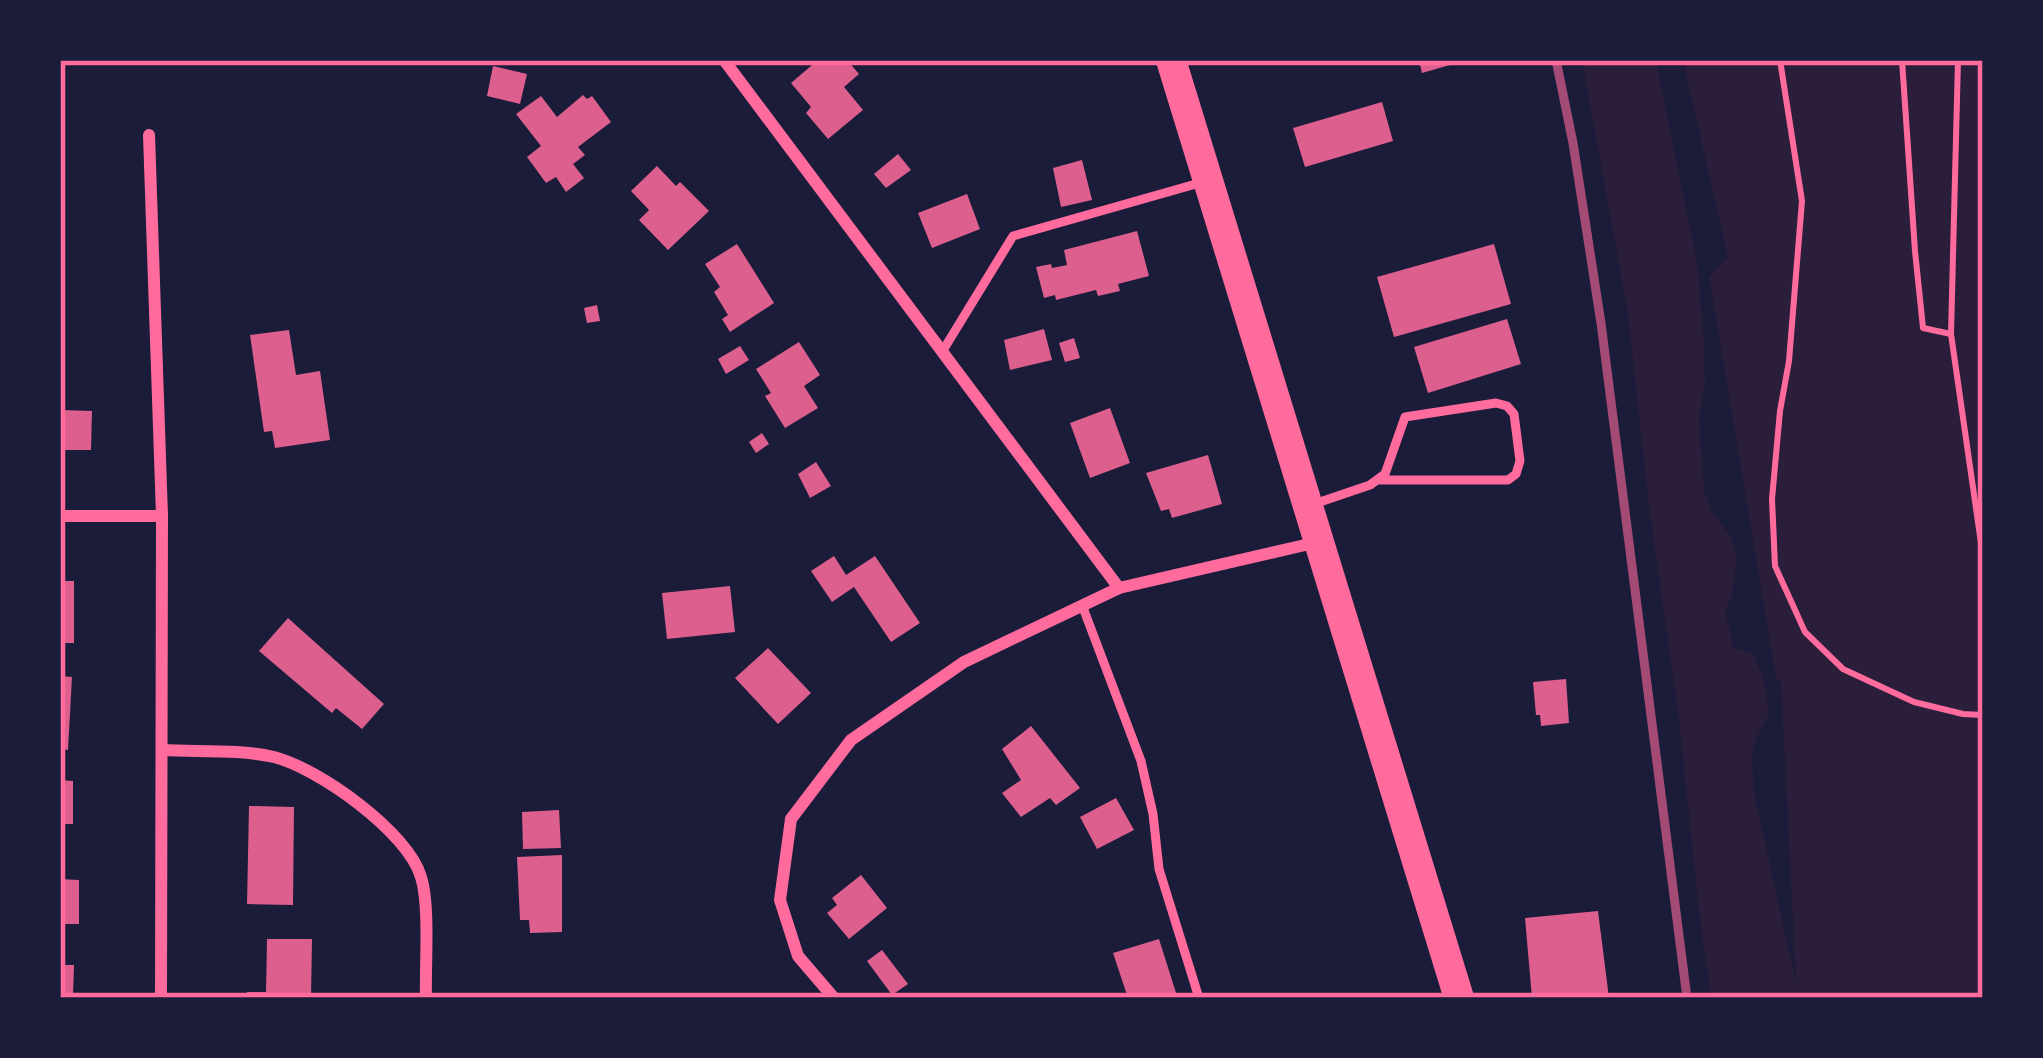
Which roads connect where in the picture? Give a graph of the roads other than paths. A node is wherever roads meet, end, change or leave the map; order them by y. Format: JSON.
{"nodes":[{"id":1,"x":724,"y":60,"type":"edge"},
{"id":2,"x":1171,"y":60,"type":"edge"},
{"id":3,"x":149,"y":135,"type":"dead end"},
{"id":4,"x":1208,"y":181,"type":"junction"},
{"id":5,"x":942,"y":352,"type":"junction"},
{"id":6,"x":1377,"y":480,"type":"junction"},
{"id":7,"x":1309,"y":506,"type":"junction"},
{"id":8,"x":60,"y":516,"type":"edge"},
{"id":9,"x":162,"y":516,"type":"junction"},
{"id":10,"x":1320,"y":542,"type":"junction"},
{"id":11,"x":1119,"y":588,"type":"junction"},
{"id":12,"x":1082,"y":605,"type":"junction"},
{"id":13,"x":162,"y":750,"type":"junction"},
{"id":14,"x":161,"y":998,"type":"edge"},
{"id":15,"x":426,"y":998,"type":"edge"},
{"id":16,"x":834,"y":998,"type":"edge"},
{"id":17,"x":1199,"y":998,"type":"edge"},
{"id":18,"x":1460,"y":998,"type":"edge"}],
"edges":[{"from":1,"to":5,"type":"street"},
{"from":2,"to":4,"type":"main road"},
{"from":3,"to":9,"type":"street"},
{"from":4,"to":5,"type":"lane"},
{"from":4,"to":7,"type":"main road"},
{"from":5,"to":11,"type":"street"},
{"from":6,"to":6,"type":"lane"},
{"from":6,"to":7,"type":"lane"},
{"from":7,"to":10,"type":"main road"},
{"from":8,"to":9,"type":"street"},
{"from":9,"to":13,"type":"street"},
{"from":10,"to":11,"type":"street"},
{"from":10,"to":18,"type":"main road"},
{"from":11,"to":12,"type":"street"},
{"from":12,"to":16,"type":"street"},
{"from":12,"to":17,"type":"lane"},
{"from":13,"to":14,"type":"street"},
{"from":13,"to":15,"type":"street"}]}
